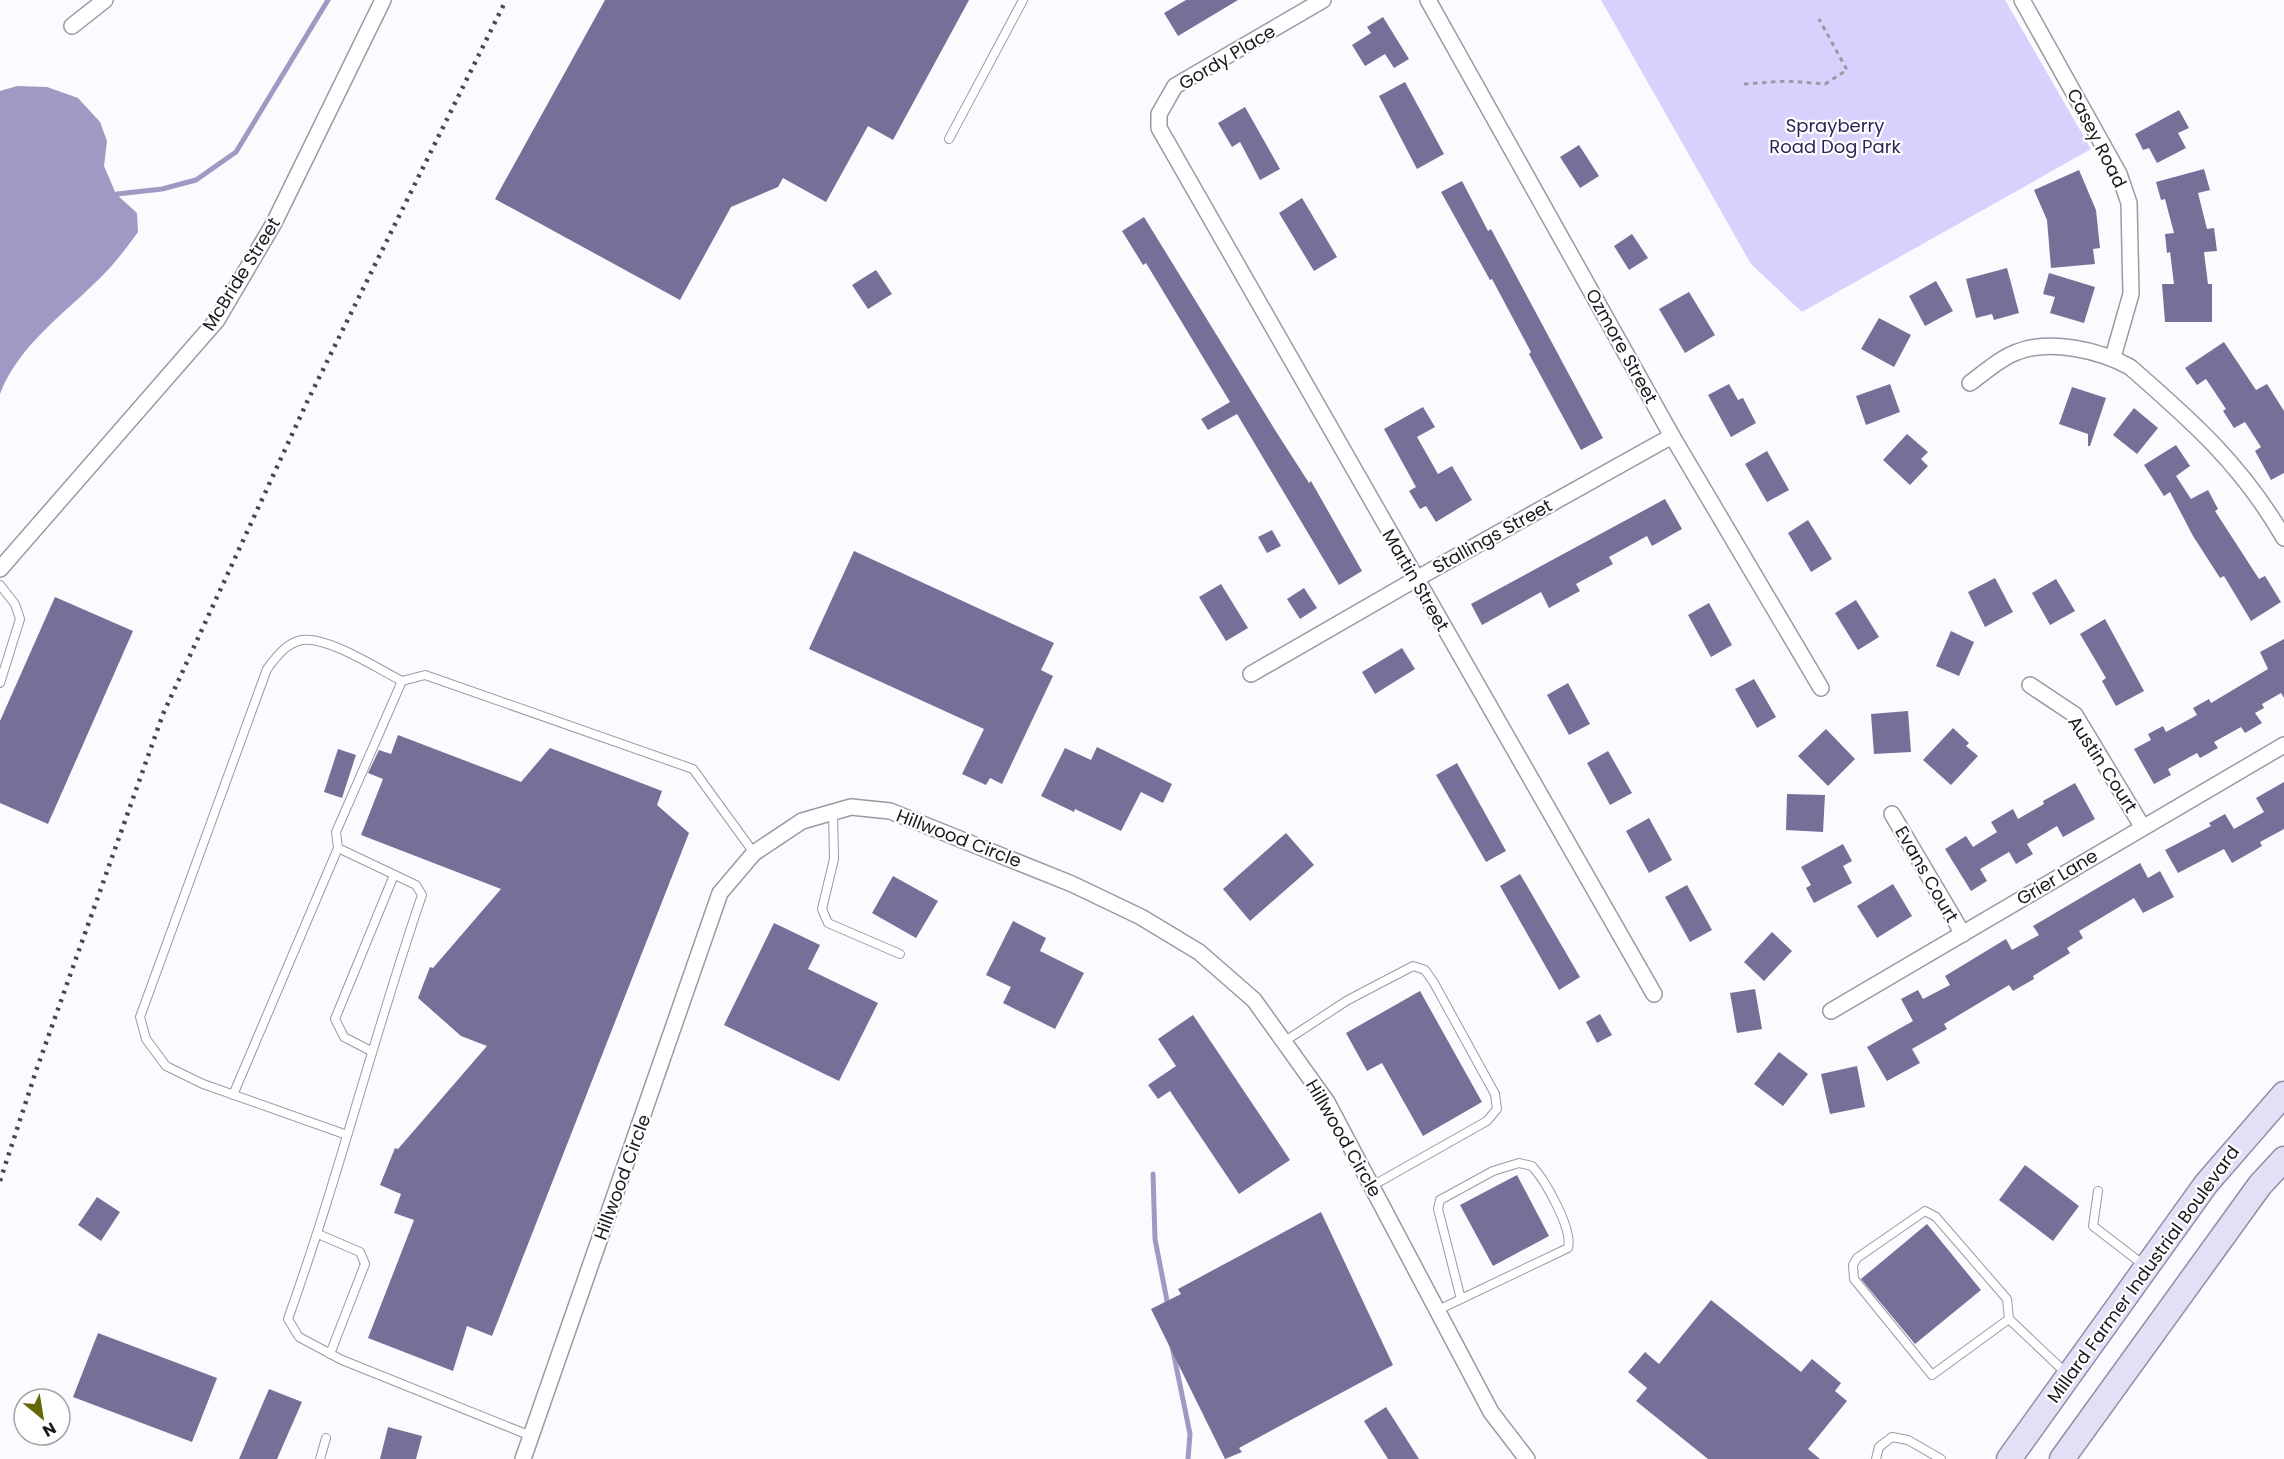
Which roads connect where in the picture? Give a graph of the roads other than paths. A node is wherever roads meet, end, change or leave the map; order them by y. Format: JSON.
{"nodes":[{"id":1,"x":105,"y":0,"type":"edge"},
{"id":2,"x":383,"y":0,"type":"edge"},
{"id":3,"x":1023,"y":0,"type":"edge"},
{"id":4,"x":1323,"y":0,"type":"edge"},
{"id":5,"x":1428,"y":0,"type":"edge"},
{"id":6,"x":2022,"y":0,"type":"edge"},
{"id":7,"x":72,"y":26,"type":"dead end"},
{"id":8,"x":949,"y":139,"type":"dead end"},
{"id":9,"x":1179,"y":165,"type":"joint"},
{"id":10,"x":2113,"y":357,"type":"junction"},
{"id":11,"x":1970,"y":383,"type":"dead end"},
{"id":12,"x":1672,"y":436,"type":"junction"},
{"id":13,"x":2284,"y":538,"type":"edge"},
{"id":14,"x":0,"y":569,"type":"edge"},
{"id":15,"x":1416,"y":579,"type":"junction"},
{"id":16,"x":0,"y":585,"type":"edge"},
{"id":17,"x":1251,"y":674,"type":"dead end"},
{"id":18,"x":402,"y":681,"type":"junction"},
{"id":19,"x":0,"y":683,"type":"edge"},
{"id":20,"x":2030,"y":685,"type":"dead end"},
{"id":21,"x":1821,"y":688,"type":"dead end"},
{"id":22,"x":2284,"y":745,"type":"edge"},
{"id":23,"x":833,"y":813,"type":"junction"},
{"id":24,"x":1892,"y":814,"type":"dead end"},
{"id":25,"x":2142,"y":826,"type":"junction"},
{"id":26,"x":338,"y":848,"type":"junction"},
{"id":27,"x":754,"y":853,"type":"junction"},
{"id":28,"x":394,"y":875,"type":"junction"},
{"id":29,"x":1963,"y":934,"type":"junction"},
{"id":30,"x":900,"y":954,"type":"dead end"},
{"id":31,"x":1654,"y":994,"type":"dead end"},
{"id":32,"x":1831,"y":1011,"type":"dead end"},
{"id":33,"x":1285,"y":1041,"type":"junction"},
{"id":34,"x":371,"y":1051,"type":"junction"},
{"id":35,"x":2284,"y":1094,"type":"edge"},
{"id":36,"x":233,"y":1095,"type":"junction"},
{"id":37,"x":347,"y":1135,"type":"junction"},
{"id":38,"x":2284,"y":1159,"type":"edge"},
{"id":39,"x":1372,"y":1186,"type":"junction"},
{"id":40,"x":2098,"y":1191,"type":"dead end"},
{"id":41,"x":318,"y":1234,"type":"junction"},
{"id":42,"x":2146,"y":1267,"type":"junction"},
{"id":43,"x":1461,"y":1299,"type":"junction"},
{"id":44,"x":1438,"y":1310,"type":"junction"},
{"id":45,"x":2009,"y":1319,"type":"junction"},
{"id":46,"x":330,"y":1354,"type":"junction"},
{"id":47,"x":2068,"y":1375,"type":"junction"},
{"id":48,"x":531,"y":1436,"type":"junction"},
{"id":49,"x":326,"y":1438,"type":"dead end"},
{"id":50,"x":320,"y":1459,"type":"edge"},
{"id":51,"x":523,"y":1459,"type":"edge"},
{"id":52,"x":1527,"y":1459,"type":"edge"},
{"id":53,"x":1876,"y":1459,"type":"edge"},
{"id":54,"x":1941,"y":1459,"type":"edge"},
{"id":55,"x":2009,"y":1459,"type":"edge"},
{"id":56,"x":2062,"y":1459,"type":"edge"}],
"edges":[{"from":1,"to":7,"type":"street"},
{"from":2,"to":14,"type":"street","name":"McBride Street"},
{"from":3,"to":8,"type":"lane"},
{"from":4,"to":9,"type":"street","name":"Gordy Place"},
{"from":5,"to":12,"type":"street","name":"Ozmore Street"},
{"from":6,"to":10,"type":"street","name":"Casey Road"},
{"from":9,"to":15,"type":"street","name":"Martin Street"},
{"from":10,"to":11,"type":"street"},
{"from":10,"to":13,"type":"street"},
{"from":12,"to":15,"type":"street","name":"Stallings Street"},
{"from":12,"to":21,"type":"street","name":"Ozmore Street"},
{"from":15,"to":17,"type":"street","name":"Stallings Street"},
{"from":15,"to":31,"type":"street","name":"Martin Street"},
{"from":16,"to":19,"type":"lane"},
{"from":18,"to":26,"type":"lane"},
{"from":18,"to":27,"type":"lane"},
{"from":18,"to":36,"type":"lane"},
{"from":20,"to":25,"type":"street","name":"Austin Court"},
{"from":22,"to":25,"type":"street","name":"Grier Lane"},
{"from":23,"to":27,"type":"street","name":"Hillwood Circle"},
{"from":23,"to":30,"type":"lane"},
{"from":23,"to":33,"type":"street","name":"Hillwood Circle"},
{"from":24,"to":29,"type":"street","name":"Evans Court"},
{"from":25,"to":29,"type":"street","name":"Grier Lane"},
{"from":26,"to":28,"type":"lane"},
{"from":26,"to":36,"type":"lane"},
{"from":27,"to":48,"type":"street","name":"Hillwood Circle"},
{"from":28,"to":34,"type":"lane"},
{"from":28,"to":34,"type":"lane"},
{"from":29,"to":32,"type":"street","name":"Grier Lane"},
{"from":33,"to":39,"type":"street","name":"Hillwood Circle"},
{"from":33,"to":39,"type":"lane"},
{"from":34,"to":37,"type":"lane"},
{"from":35,"to":42,"type":"main road","name":"Millard Farmer Industrial Boulevard"},
{"from":36,"to":37,"type":"lane"},
{"from":37,"to":41,"type":"lane"},
{"from":38,"to":56,"type":"main road"},
{"from":39,"to":44,"type":"street","name":"Hillwood Circle"},
{"from":40,"to":42,"type":"lane"},
{"from":41,"to":46,"type":"lane"},
{"from":41,"to":46,"type":"lane"},
{"from":42,"to":47,"type":"main road","name":"Millard Farmer Industrial Boulevard"},
{"from":43,"to":43,"type":"lane"},
{"from":43,"to":44,"type":"lane"},
{"from":44,"to":52,"type":"street","name":"Hillwood Circle"},
{"from":45,"to":45,"type":"lane"},
{"from":45,"to":47,"type":"lane"},
{"from":46,"to":48,"type":"lane"},
{"from":47,"to":55,"type":"main road","name":"Millard Farmer Industrial Boulevard"},
{"from":48,"to":51,"type":"street","name":"Hillwood Circle"},
{"from":49,"to":50,"type":"lane"},
{"from":53,"to":54,"type":"lane"}]}
